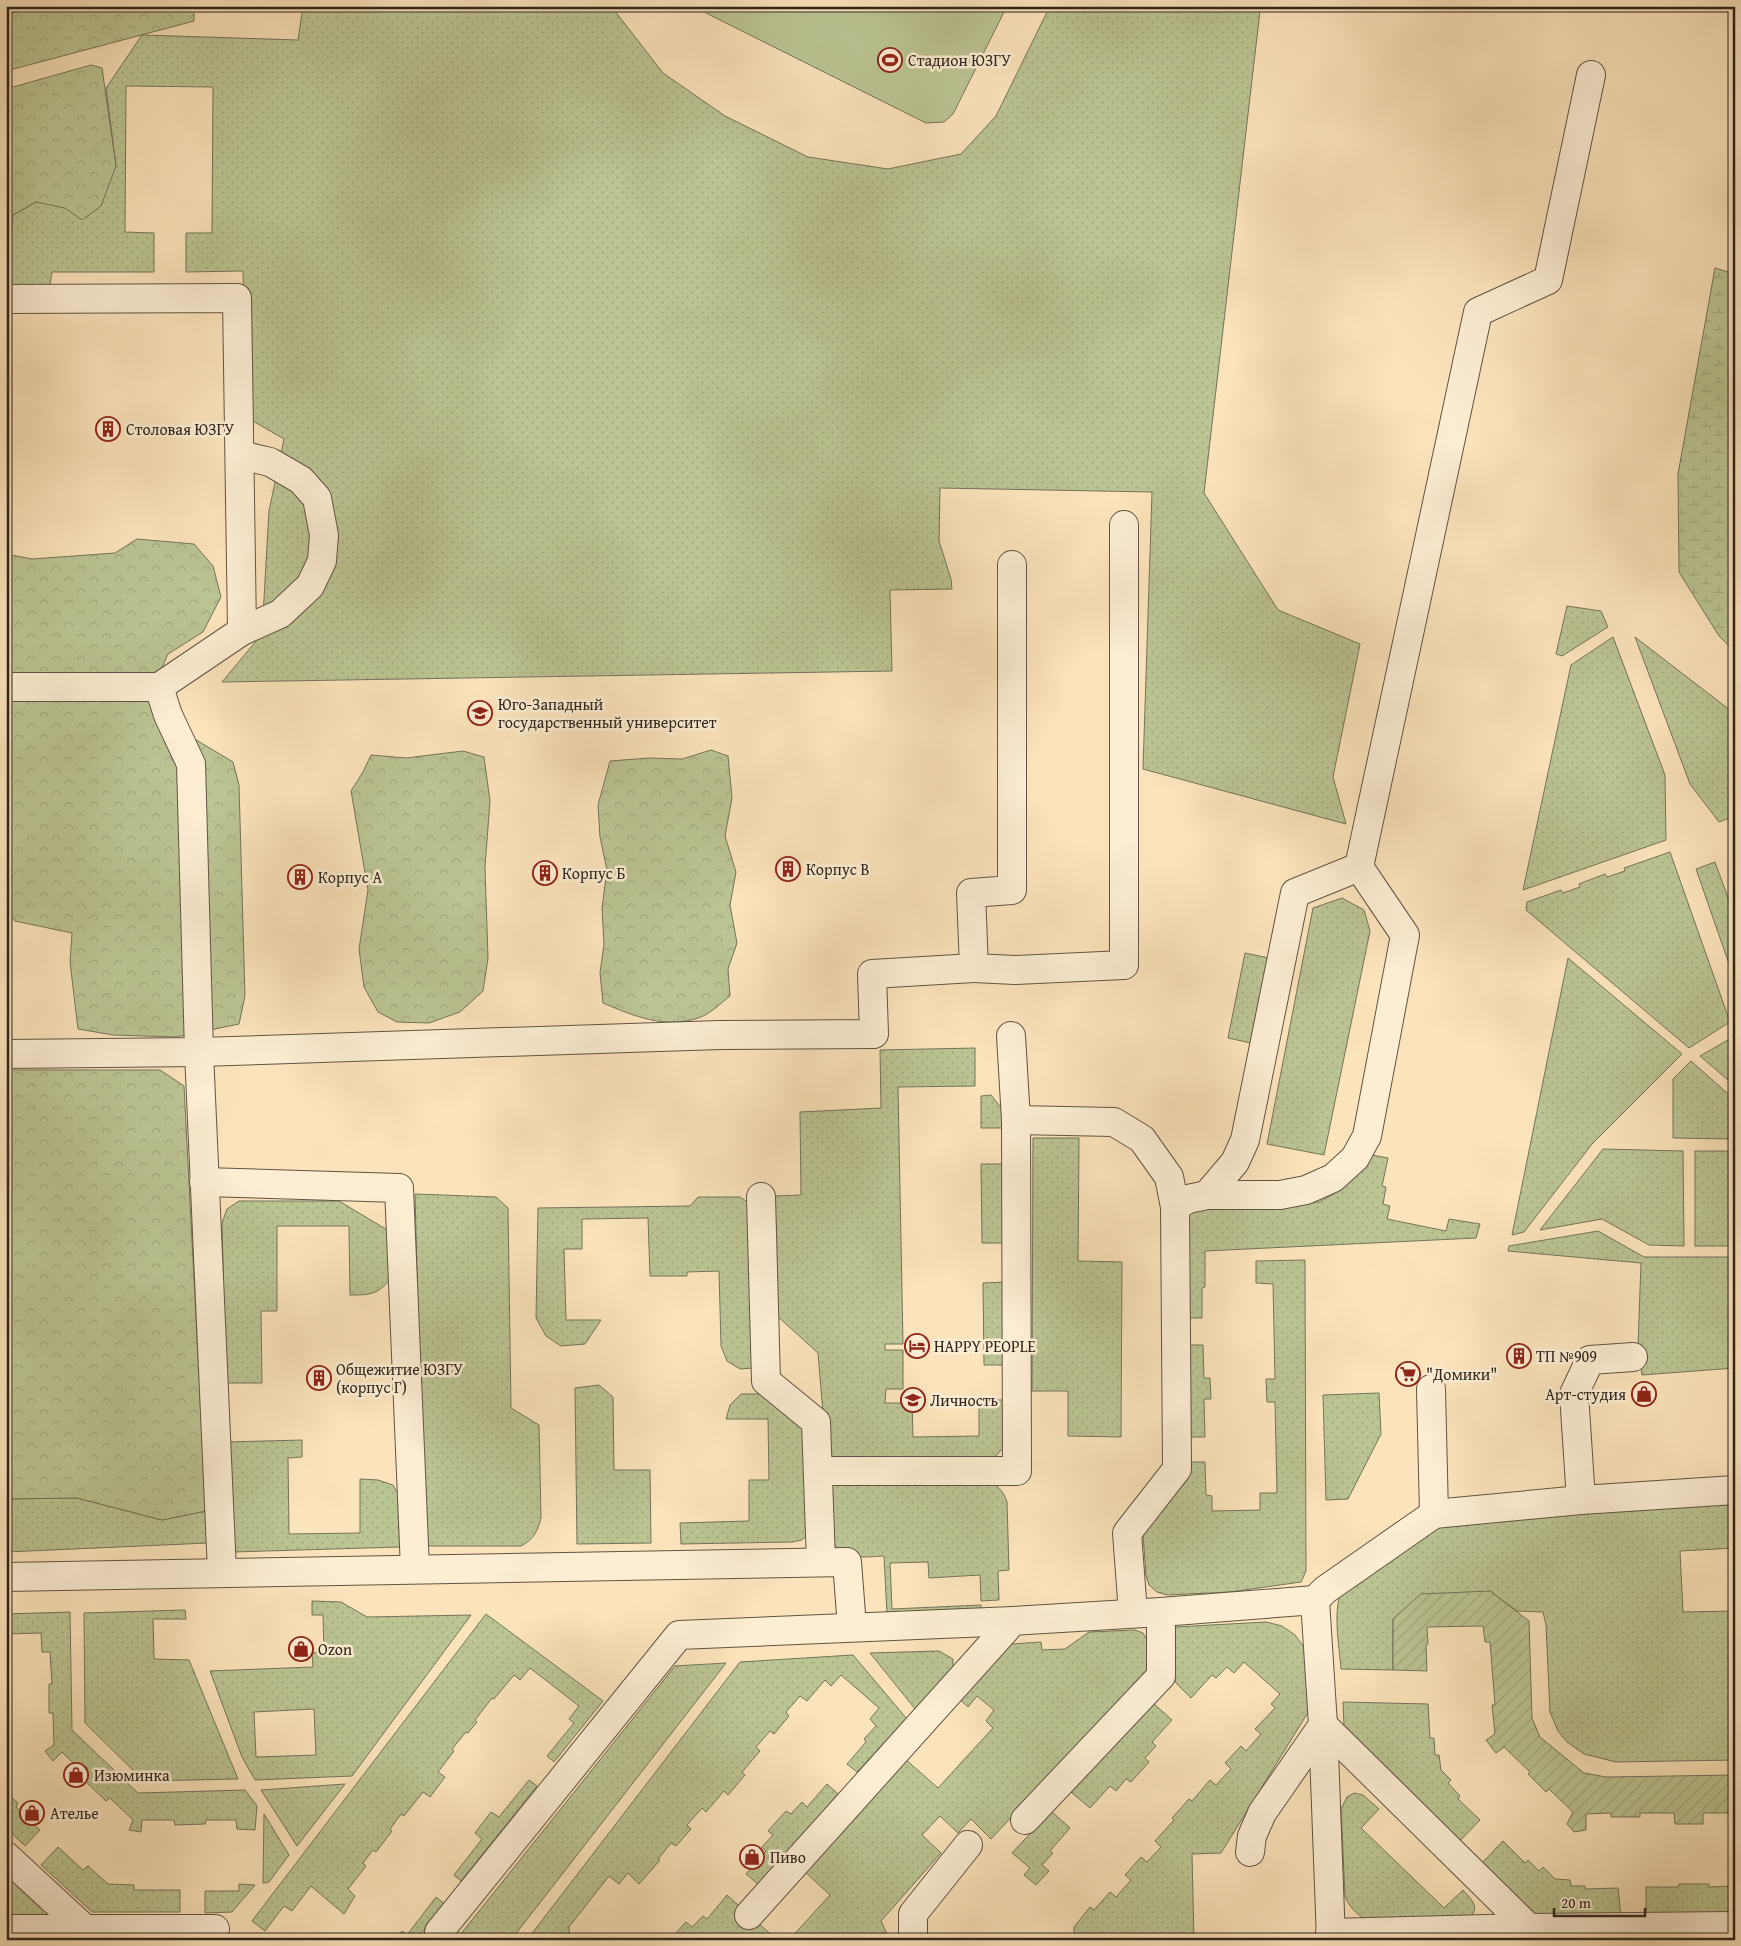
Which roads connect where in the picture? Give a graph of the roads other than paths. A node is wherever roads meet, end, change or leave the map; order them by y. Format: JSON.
{"nodes":[{"id":1,"x":1591,"y":75,"type":"dead end"},
{"id":2,"x":6,"y":299,"type":"edge"},
{"id":3,"x":240,"y":455,"type":"junction"},
{"id":4,"x":1124,"y":525,"type":"dead end"},
{"id":5,"x":1012,"y":566,"type":"dead end"},
{"id":6,"x":242,"y":631,"type":"junction"},
{"id":7,"x":6,"y":687,"type":"edge"},
{"id":8,"x":158,"y":687,"type":"junction"},
{"id":9,"x":1359,"y":867,"type":"junction"},
{"id":10,"x":974,"y":968,"type":"junction"},
{"id":11,"x":1011,"y":1036,"type":"dead end"},
{"id":12,"x":199,"y":1052,"type":"junction"},
{"id":13,"x":6,"y":1054,"type":"edge"},
{"id":14,"x":1016,"y":1120,"type":"junction"},
{"id":15,"x":204,"y":1182,"type":"junction"},
{"id":16,"x":1206,"y":1195,"type":"junction"},
{"id":17,"x":761,"y":1197,"type":"dead end"},
{"id":18,"x":1175,"y":1207,"type":"junction"},
{"id":19,"x":1633,"y":1357,"type":"dead end"},
{"id":20,"x":1431,"y":1389,"type":"dead end"},
{"id":21,"x":819,"y":1471,"type":"junction"},
{"id":22,"x":1735,"y":1490,"type":"edge"},
{"id":23,"x":1581,"y":1500,"type":"junction"},
{"id":24,"x":1434,"y":1514,"type":"junction"},
{"id":25,"x":821,"y":1562,"type":"junction"},
{"id":26,"x":415,"y":1569,"type":"junction"},
{"id":27,"x":222,"y":1572,"type":"junction"},
{"id":28,"x":6,"y":1578,"type":"edge"},
{"id":29,"x":1315,"y":1600,"type":"junction"},
{"id":30,"x":1161,"y":1612,"type":"junction"},
{"id":31,"x":1133,"y":1613,"type":"junction"},
{"id":32,"x":1013,"y":1621,"type":"junction"},
{"id":33,"x":852,"y":1627,"type":"junction"},
{"id":34,"x":1323,"y":1725,"type":"junction"},
{"id":35,"x":1026,"y":1820,"type":"dead end"},
{"id":36,"x":968,"y":1845,"type":"dead end"},
{"id":37,"x":1250,"y":1852,"type":"dead end"},
{"id":38,"x":6,"y":1856,"type":"edge"},
{"id":39,"x":749,"y":1914,"type":"dead end"},
{"id":40,"x":1735,"y":1926,"type":"edge"},
{"id":41,"x":1529,"y":1928,"type":"junction"},
{"id":42,"x":6,"y":1929,"type":"edge"},
{"id":43,"x":85,"y":1929,"type":"junction"},
{"id":44,"x":214,"y":1929,"type":"dead end"},
{"id":45,"x":439,"y":1932,"type":"dead end"},
{"id":46,"x":1330,"y":1936,"type":"edge"},
{"id":47,"x":913,"y":1940,"type":"edge"}],
"edges":[{"from":1,"to":9,"type":"lane"},
{"from":2,"to":3,"type":"lane"},
{"from":3,"to":6,"type":"lane"},
{"from":3,"to":6,"type":"lane"},
{"from":4,"to":10,"type":"lane"},
{"from":5,"to":10,"type":"lane"},
{"from":6,"to":8,"type":"lane"},
{"from":7,"to":8,"type":"lane"},
{"from":8,"to":12,"type":"lane"},
{"from":9,"to":16,"type":"lane"},
{"from":9,"to":16,"type":"lane"},
{"from":10,"to":12,"type":"lane"},
{"from":11,"to":14,"type":"lane"},
{"from":12,"to":13,"type":"lane"},
{"from":12,"to":15,"type":"lane"},
{"from":14,"to":18,"type":"lane"},
{"from":14,"to":21,"type":"lane"},
{"from":15,"to":26,"type":"lane"},
{"from":15,"to":27,"type":"lane"},
{"from":16,"to":18,"type":"lane"},
{"from":17,"to":21,"type":"lane"},
{"from":18,"to":31,"type":"lane"},
{"from":19,"to":23,"type":"lane"},
{"from":20,"to":24,"type":"lane"},
{"from":21,"to":25,"type":"lane"},
{"from":22,"to":23,"type":"lane"},
{"from":23,"to":24,"type":"lane"},
{"from":24,"to":29,"type":"lane"},
{"from":25,"to":26,"type":"lane"},
{"from":25,"to":33,"type":"lane"},
{"from":26,"to":27,"type":"lane"},
{"from":27,"to":28,"type":"lane"},
{"from":29,"to":30,"type":"lane"},
{"from":29,"to":34,"type":"lane"},
{"from":30,"to":31,"type":"lane"},
{"from":30,"to":35,"type":"lane"},
{"from":31,"to":32,"type":"lane"},
{"from":32,"to":33,"type":"lane"},
{"from":32,"to":39,"type":"lane"},
{"from":33,"to":45,"type":"lane"},
{"from":34,"to":37,"type":"lane"},
{"from":34,"to":41,"type":"lane"},
{"from":34,"to":46,"type":"lane"},
{"from":36,"to":47,"type":"lane"},
{"from":38,"to":43,"type":"lane"},
{"from":40,"to":41,"type":"lane"},
{"from":41,"to":46,"type":"lane"},
{"from":42,"to":43,"type":"lane"},
{"from":43,"to":44,"type":"lane"}]}
